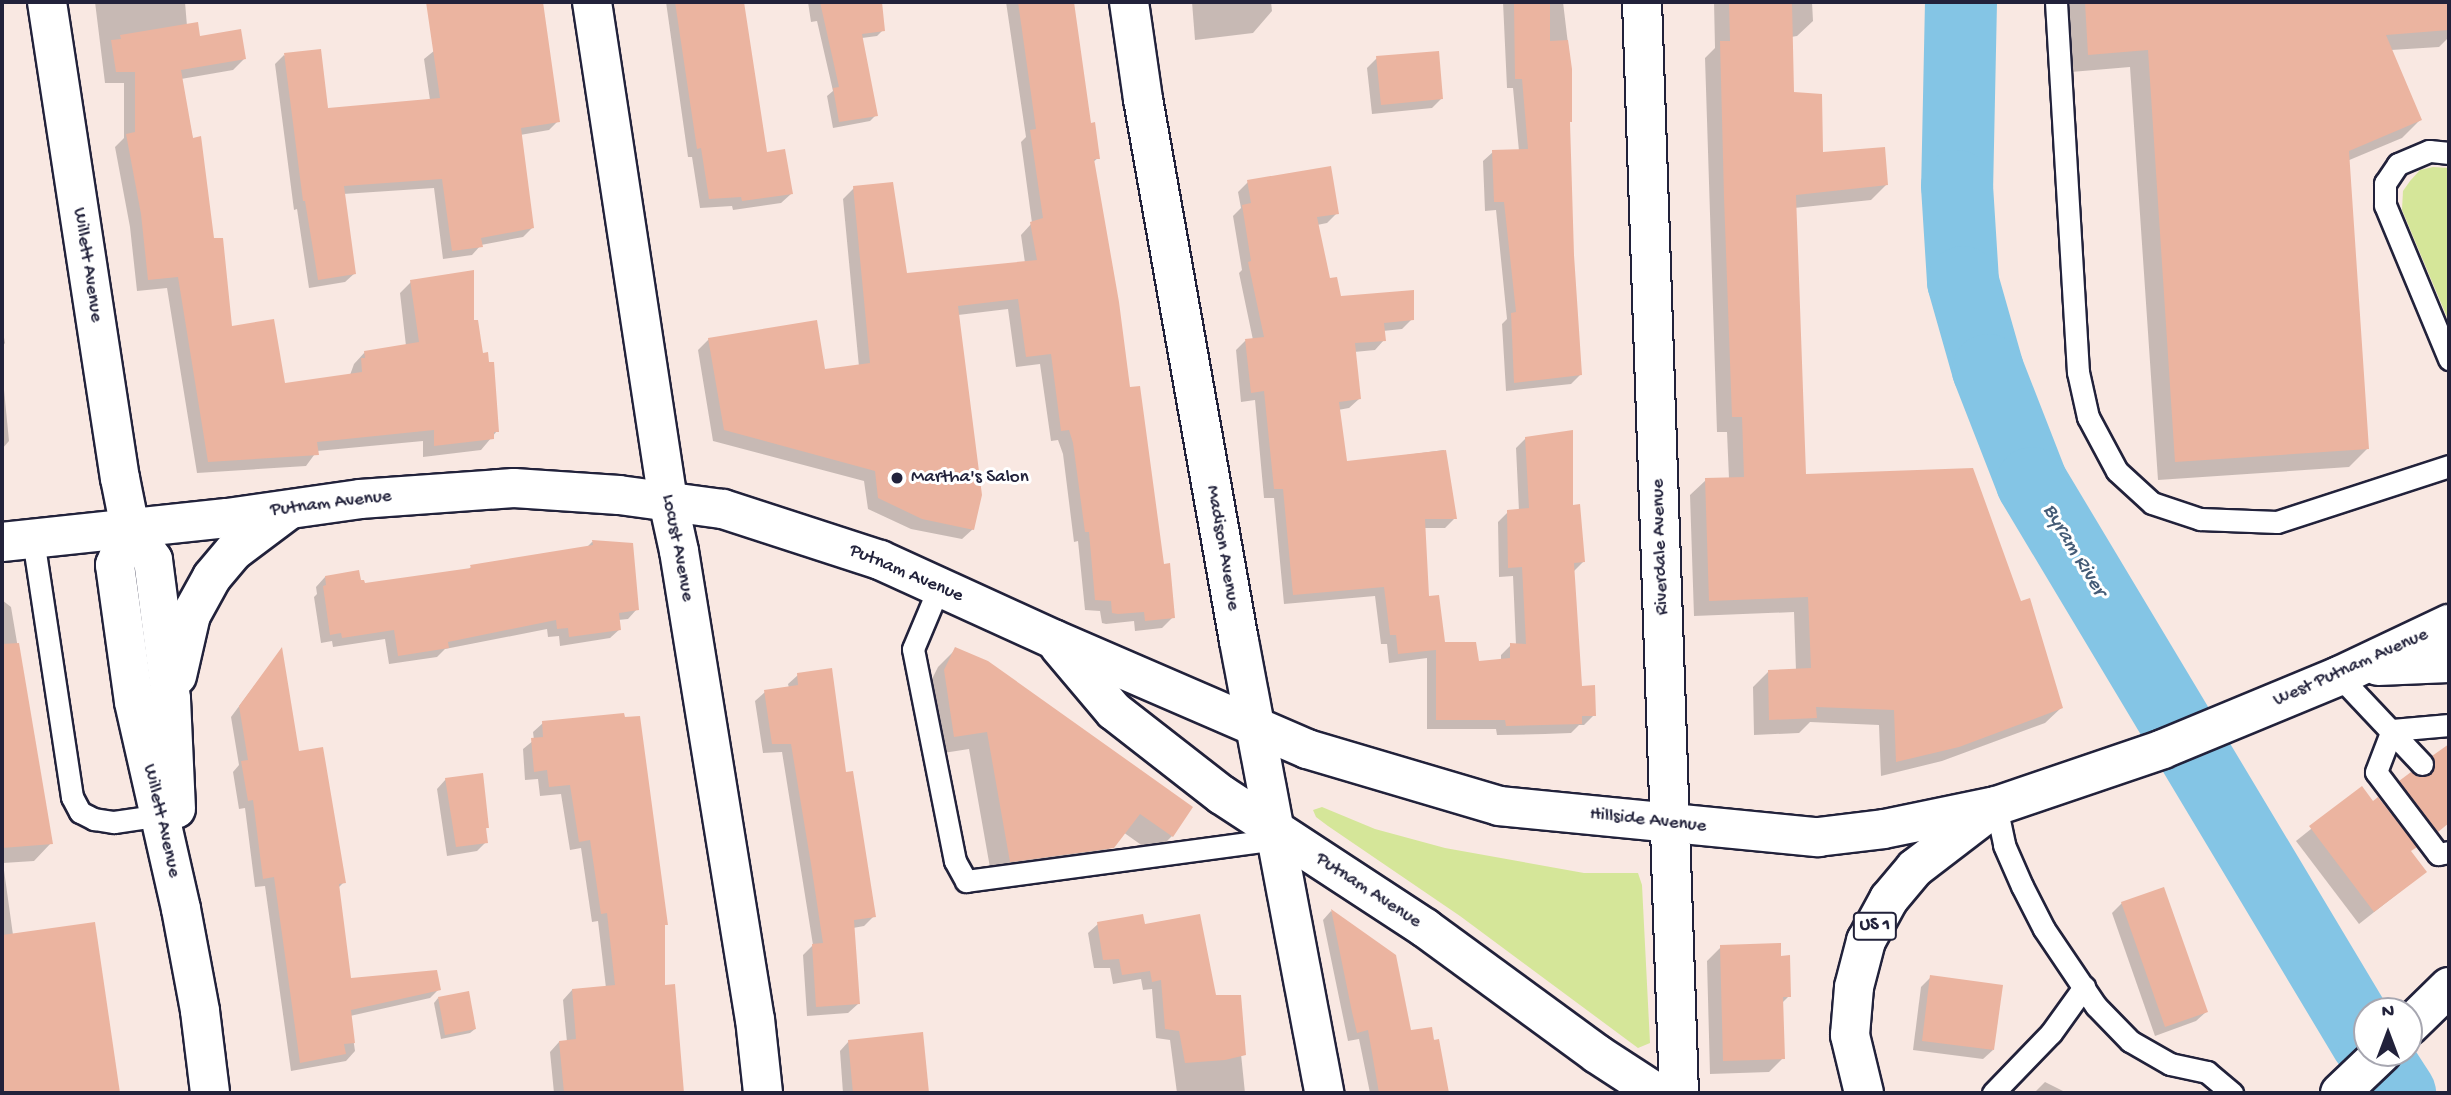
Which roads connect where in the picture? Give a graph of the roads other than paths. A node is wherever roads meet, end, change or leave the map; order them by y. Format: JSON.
{"nodes":[{"id":1,"x":47,"y":2,"type":"edge"},
{"id":2,"x":592,"y":2,"type":"edge"},
{"id":3,"x":1129,"y":2,"type":"edge"},
{"id":4,"x":1642,"y":2,"type":"edge"},
{"id":5,"x":2056,"y":2,"type":"edge"},
{"id":6,"x":2449,"y":153,"type":"edge"},
{"id":7,"x":2449,"y":359,"type":"edge"},
{"id":8,"x":2449,"y":466,"type":"edge"},
{"id":9,"x":668,"y":501,"type":"junction"},
{"id":10,"x":289,"y":509,"type":"junction"},
{"id":11,"x":130,"y":528,"type":"junction"},
{"id":12,"x":17,"y":540,"type":"edge"},
{"id":13,"x":939,"y":587,"type":"junction"},
{"id":14,"x":2449,"y":624,"type":"edge"},
{"id":15,"x":1053,"y":639,"type":"junction"},
{"id":16,"x":2449,"y":663,"type":"edge"},
{"id":17,"x":2347,"y":672,"type":"junction"},
{"id":18,"x":171,"y":699,"type":"junction"},
{"id":19,"x":2253,"y":712,"type":"joint"},
{"id":20,"x":2449,"y":724,"type":"edge"},
{"id":21,"x":1255,"y":727,"type":"junction"},
{"id":22,"x":2392,"y":730,"type":"junction"},
{"id":23,"x":2422,"y":764,"type":"dead end"},
{"id":24,"x":1996,"y":806,"type":"junction"},
{"id":25,"x":168,"y":814,"type":"junction"},
{"id":26,"x":1670,"y":824,"type":"junction"},
{"id":27,"x":1274,"y":834,"type":"junction"},
{"id":28,"x":2449,"y":852,"type":"edge"},
{"id":29,"x":2449,"y":986,"type":"edge"},
{"id":30,"x":2084,"y":987,"type":"junction"},
{"id":31,"x":2423,"y":1012,"type":"edge"},
{"id":32,"x":2367,"y":1067,"type":"edge"},
{"id":33,"x":211,"y":1093,"type":"edge"},
{"id":34,"x":762,"y":1093,"type":"edge"},
{"id":35,"x":1324,"y":1093,"type":"edge"},
{"id":36,"x":1657,"y":1093,"type":"edge"},
{"id":37,"x":1679,"y":1093,"type":"edge"},
{"id":38,"x":1864,"y":1093,"type":"edge"},
{"id":39,"x":1993,"y":1093,"type":"edge"},
{"id":40,"x":2232,"y":1093,"type":"edge"},
{"id":41,"x":2340,"y":1093,"type":"edge"}],
"edges":[{"from":1,"to":11,"type":"street","name":"Willett Avenue"},
{"from":2,"to":9,"type":"street","name":"Locust Avenue"},
{"from":3,"to":21,"type":"street","name":"Madison Avenue"},
{"from":4,"to":26,"type":"street","name":"Riverdale Avenue"},
{"from":5,"to":8,"type":"lane"},
{"from":6,"to":7,"type":"lane"},
{"from":9,"to":10,"type":"street","name":"Putnam Avenue"},
{"from":9,"to":13,"type":"street","name":"Putnam Avenue"},
{"from":9,"to":34,"type":"street","name":"Locust Avenue"},
{"from":10,"to":11,"type":"street","name":"Putnam Avenue"},
{"from":10,"to":18,"type":"street"},
{"from":11,"to":12,"type":"street","name":"Putnam Avenue"},
{"from":11,"to":18,"type":"street","name":"Willett Avenue"},
{"from":11,"to":25,"type":"street","name":"Willett Avenue"},
{"from":12,"to":25,"type":"lane"},
{"from":13,"to":15,"type":"street","name":"Putnam Avenue"},
{"from":13,"to":27,"type":"lane"},
{"from":14,"to":17,"type":"street","name":"West Putnam Avenue","number":"US 1"},
{"from":15,"to":21,"type":"street","name":"Hillside Avenue"},
{"from":15,"to":27,"type":"street","name":"Putnam Avenue"},
{"from":16,"to":17,"type":"street"},
{"from":17,"to":19,"type":"street","name":"West Putnam Avenue","number":"US 1"},
{"from":17,"to":22,"type":"lane"},
{"from":18,"to":25,"type":"street","name":"Willett Avenue"},
{"from":19,"to":24,"type":"street","name":"Hillside Avenue","number":"US 1"},
{"from":20,"to":22,"type":"lane"},
{"from":21,"to":26,"type":"street","name":"Hillside Avenue"},
{"from":21,"to":27,"type":"street","name":"Madison Avenue"},
{"from":22,"to":23,"type":"lane"},
{"from":22,"to":28,"type":"lane"},
{"from":24,"to":26,"type":"street","name":"Hillside Avenue"},
{"from":24,"to":30,"type":"lane"},
{"from":24,"to":38,"type":"street","number":"US 1"},
{"from":25,"to":33,"type":"street","name":"Willett Avenue"},
{"from":26,"to":37,"type":"street","name":"Riverdale Avenue"},
{"from":27,"to":35,"type":"street","name":"Madison Avenue"},
{"from":27,"to":36,"type":"street","name":"Putnam Avenue"},
{"from":29,"to":31,"type":"street"},
{"from":30,"to":39,"type":"lane"},
{"from":30,"to":40,"type":"lane"},
{"from":32,"to":41,"type":"street"}]}
